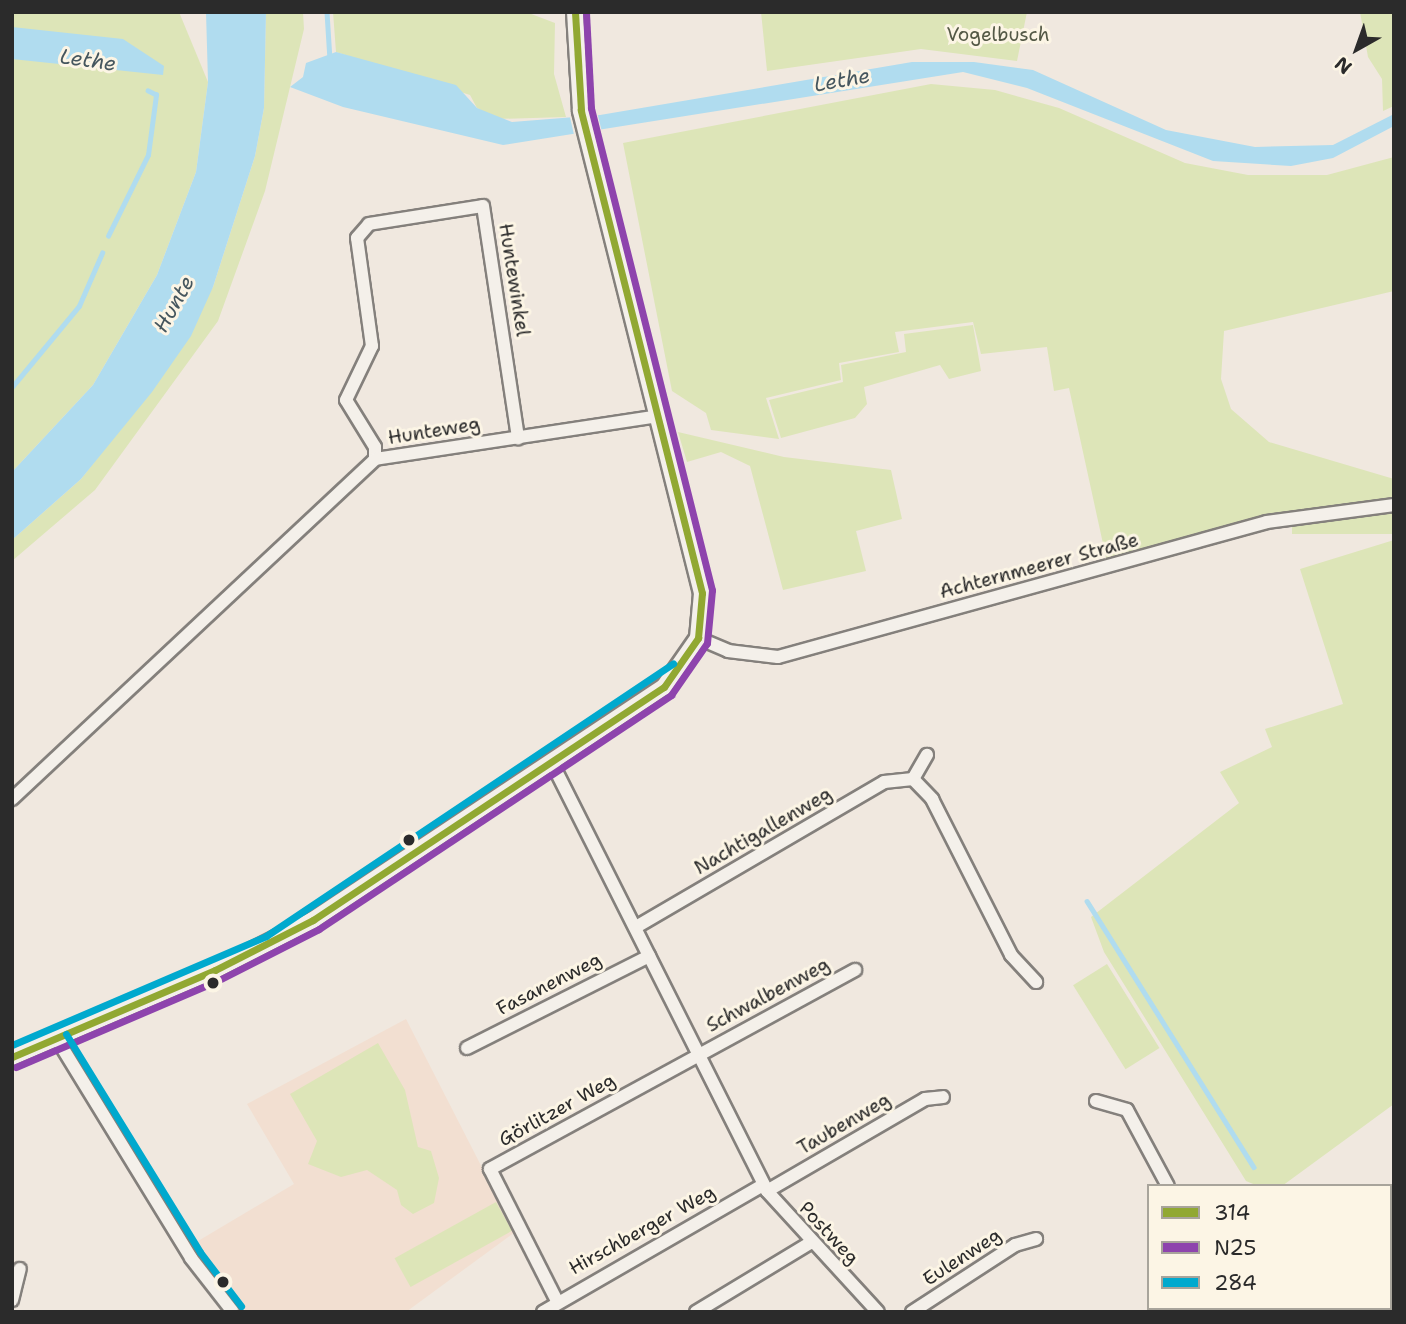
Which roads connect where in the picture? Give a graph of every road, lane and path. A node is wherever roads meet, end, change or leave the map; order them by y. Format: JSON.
{"nodes":[{"id":1,"x":575,"y":12,"type":"edge"},
{"id":2,"x":659,"y":416,"type":"junction"},
{"id":3,"x":518,"y":438,"type":"junction"},
{"id":4,"x":375,"y":459,"type":"junction"},
{"id":5,"x":1394,"y":505,"type":"edge"},
{"id":6,"x":698,"y":638,"type":"junction"},
{"id":7,"x":927,"y":755,"type":"dead end"},
{"id":8,"x":552,"y":762,"type":"junction"},
{"id":9,"x":913,"y":779,"type":"junction"},
{"id":10,"x":12,"y":799,"type":"edge"},
{"id":11,"x":636,"y":927,"type":"junction"},
{"id":12,"x":649,"y":956,"type":"junction"},
{"id":13,"x":855,"y":971,"type":"dead end"},
{"id":14,"x":1036,"y":982,"type":"dead end"},
{"id":15,"x":57,"y":1038,"type":"junction"},
{"id":16,"x":467,"y":1048,"type":"dead end"},
{"id":17,"x":699,"y":1054,"type":"junction"},
{"id":18,"x":12,"y":1057,"type":"edge"},
{"id":19,"x":943,"y":1097,"type":"dead end"},
{"id":20,"x":1096,"y":1101,"type":"dead end"},
{"id":21,"x":1167,"y":1184,"type":"edge"},
{"id":22,"x":765,"y":1188,"type":"junction"},
{"id":23,"x":1035,"y":1239,"type":"dead end"},
{"id":24,"x":810,"y":1243,"type":"junction"},
{"id":25,"x":20,"y":1269,"type":"dead end"},
{"id":26,"x":12,"y":1300,"type":"edge"},
{"id":27,"x":557,"y":1301,"type":"junction"},
{"id":28,"x":12,"y":1306,"type":"edge"},
{"id":29,"x":227,"y":1310,"type":"edge"},
{"id":30,"x":18,"y":1312,"type":"edge"},
{"id":31,"x":543,"y":1312,"type":"edge"},
{"id":32,"x":696,"y":1312,"type":"edge"},
{"id":33,"x":878,"y":1312,"type":"edge"},
{"id":34,"x":912,"y":1312,"type":"edge"}],
"edges":[{"from":1,"to":2,"type":"street"},
{"from":2,"to":3,"type":"street","name":"Hunteweg"},
{"from":2,"to":6,"type":"street"},
{"from":3,"to":4,"type":"street","name":"Hunteweg"},
{"from":3,"to":4,"type":"street","name":"Huntewinkel"},
{"from":4,"to":10,"type":"street","name":"Hunteweg"},
{"from":5,"to":6,"type":"street","name":"Achternmeerer Straße"},
{"from":6,"to":8,"type":"street"},
{"from":7,"to":9,"type":"street"},
{"from":8,"to":11,"type":"street","name":"Postweg"},
{"from":8,"to":15,"type":"street"},
{"from":9,"to":11,"type":"street","name":"Nachtigallenweg"},
{"from":9,"to":14,"type":"street"},
{"from":11,"to":12,"type":"street","name":"Postweg"},
{"from":12,"to":16,"type":"street","name":"Fasanenweg"},
{"from":12,"to":17,"type":"street","name":"Postweg"},
{"from":13,"to":17,"type":"street","name":"Schwalbenweg"},
{"from":15,"to":18,"type":"street"},
{"from":15,"to":29,"type":"street"},
{"from":17,"to":22,"type":"street","name":"Postweg"},
{"from":17,"to":27,"type":"street","name":"Görlitzer Weg"},
{"from":19,"to":22,"type":"street","name":"Taubenweg"},
{"from":20,"to":21,"type":"street"},
{"from":22,"to":24,"type":"street","name":"Postweg"},
{"from":22,"to":27,"type":"street","name":"Hirschberger Weg"},
{"from":23,"to":34,"type":"street","name":"Eulenweg"},
{"from":24,"to":32,"type":"street"},
{"from":24,"to":33,"type":"street","name":"Postweg"},
{"from":25,"to":26,"type":"street"},
{"from":27,"to":31,"type":"street","name":"Hirschberger Weg"},
{"from":28,"to":30,"type":"street"}]}
